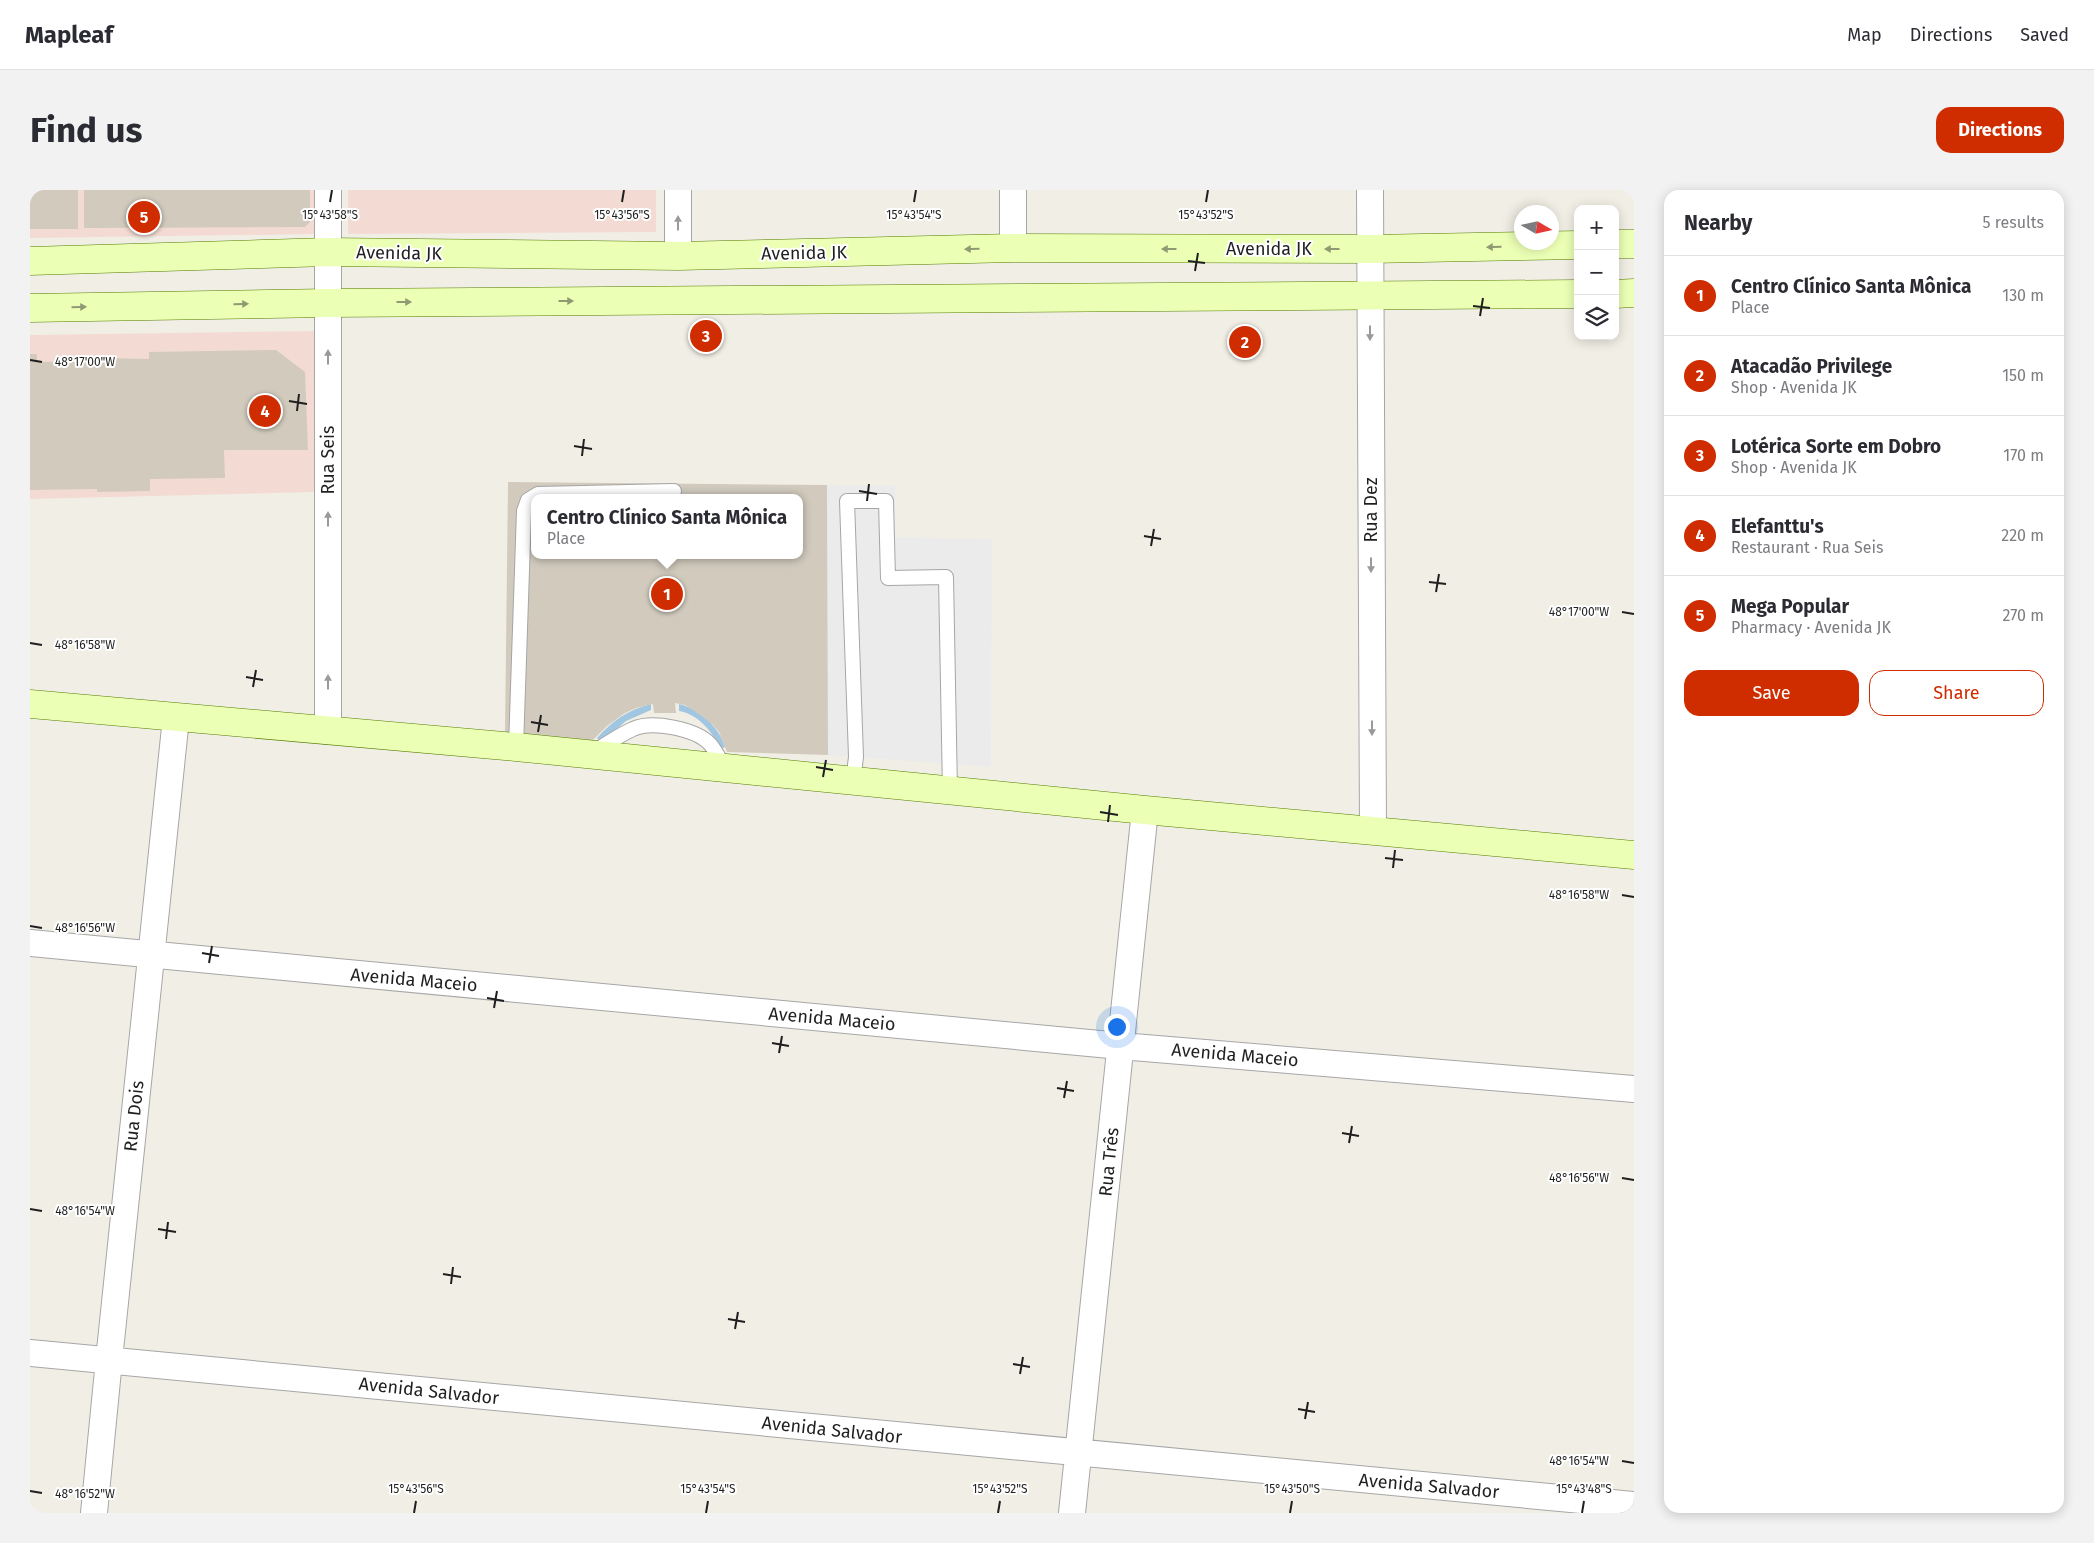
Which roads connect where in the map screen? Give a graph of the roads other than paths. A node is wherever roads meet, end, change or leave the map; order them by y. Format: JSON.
{"nodes":[{"id":1,"x":328,"y":190,"type":"edge"},
{"id":2,"x":678,"y":190,"type":"edge"},
{"id":3,"x":1013,"y":190,"type":"edge"},
{"id":4,"x":1370,"y":190,"type":"edge"},
{"id":5,"x":1619,"y":244,"type":"edge"},
{"id":6,"x":1634,"y":244,"type":"edge"},
{"id":7,"x":1574,"y":245,"type":"edge"},
{"id":8,"x":1013,"y":248,"type":"junction"},
{"id":9,"x":1370,"y":249,"type":"junction"},
{"id":10,"x":328,"y":252,"type":"junction"},
{"id":11,"x":678,"y":256,"type":"junction"},
{"id":12,"x":30,"y":261,"type":"edge"},
{"id":13,"x":1634,"y":293,"type":"edge"},
{"id":14,"x":1574,"y":294,"type":"edge"},
{"id":15,"x":1619,"y":294,"type":"edge"},
{"id":16,"x":1370,"y":295,"type":"junction"},
{"id":17,"x":328,"y":303,"type":"junction"},
{"id":18,"x":30,"y":308,"type":"edge"},
{"id":19,"x":674,"y":491,"type":"dead end"},
{"id":20,"x":538,"y":494,"type":"edge"},
{"id":21,"x":531,"y":498,"type":"edge"},
{"id":22,"x":30,"y":704,"type":"edge"},
{"id":23,"x":176,"y":718,"type":"junction"},
{"id":24,"x":328,"y":731,"type":"junction"},
{"id":25,"x":516,"y":747,"type":"junction"},
{"id":26,"x":590,"y":754,"type":"junction"},
{"id":27,"x":725,"y":768,"type":"junction"},
{"id":28,"x":852,"y":781,"type":"junction"},
{"id":29,"x":950,"y":791,"type":"junction"},
{"id":30,"x":1146,"y":810,"type":"junction"},
{"id":31,"x":1373,"y":830,"type":"junction"},
{"id":32,"x":1634,"y":855,"type":"edge"},
{"id":33,"x":30,"y":943,"type":"edge"},
{"id":34,"x":150,"y":955,"type":"junction"},
{"id":35,"x":1121,"y":1046,"type":"junction"},
{"id":36,"x":1634,"y":1089,"type":"edge"},
{"id":37,"x":30,"y":1352,"type":"edge"},
{"id":38,"x":108,"y":1360,"type":"junction"},
{"id":39,"x":1079,"y":1454,"type":"junction"},
{"id":40,"x":1634,"y":1505,"type":"edge"},
{"id":41,"x":94,"y":1513,"type":"edge"},
{"id":42,"x":1072,"y":1513,"type":"edge"}],
"edges":[{"from":1,"to":10,"type":"street","name":"Rua Seis"},
{"from":11,"to":2,"type":"street","one_way":true},
{"from":3,"to":8,"type":"street"},
{"from":4,"to":9,"type":"street","name":"Rua Dez"},
{"from":5,"to":6,"type":"main road"},
{"from":7,"to":9,"type":"main road","name":"Avenida JK","one_way":true},
{"from":9,"to":8,"type":"main road","name":"Avenida JK","one_way":true},
{"from":8,"to":11,"type":"main road","name":"Avenida JK","one_way":true},
{"from":9,"to":16,"type":"street","name":"Rua Dez"},
{"from":10,"to":11,"type":"main road","name":"Avenida JK"},
{"from":10,"to":12,"type":"main road","name":"Avenida JK"},
{"from":10,"to":17,"type":"street","name":"Rua Seis"},
{"from":13,"to":15,"type":"main road"},
{"from":14,"to":16,"type":"main road"},
{"from":17,"to":16,"type":"main road","one_way":true},
{"from":16,"to":31,"type":"street","name":"Rua Dez","one_way":true},
{"from":18,"to":17,"type":"main road","one_way":true},
{"from":24,"to":17,"type":"street","name":"Rua Seis","one_way":true},
{"from":19,"to":20,"type":"lane"},
{"from":21,"to":25,"type":"lane"},
{"from":22,"to":23,"type":"main road"},
{"from":23,"to":24,"type":"main road"},
{"from":23,"to":34,"type":"street","name":"Rua Dois"},
{"from":24,"to":25,"type":"main road"},
{"from":25,"to":26,"type":"main road"},
{"from":26,"to":27,"type":"main road"},
{"from":26,"to":27,"type":"lane"},
{"from":27,"to":28,"type":"main road"},
{"from":28,"to":29,"type":"main road"},
{"from":28,"to":29,"type":"lane"},
{"from":29,"to":30,"type":"main road"},
{"from":30,"to":31,"type":"main road"},
{"from":30,"to":35,"type":"street","name":"Rua Três"},
{"from":31,"to":32,"type":"main road"},
{"from":33,"to":34,"type":"street","name":"Avenida Maceio"},
{"from":34,"to":35,"type":"street","name":"Avenida Maceio"},
{"from":34,"to":38,"type":"street","name":"Rua Dois"},
{"from":35,"to":36,"type":"street","name":"Avenida Maceio"},
{"from":35,"to":39,"type":"street","name":"Rua Três"},
{"from":37,"to":38,"type":"street","name":"Avenida Salvador"},
{"from":38,"to":39,"type":"street","name":"Avenida Salvador"},
{"from":38,"to":41,"type":"street","name":"Rua Dois"},
{"from":39,"to":40,"type":"street","name":"Avenida Salvador"},
{"from":39,"to":42,"type":"street","name":"Rua Três"}]}
